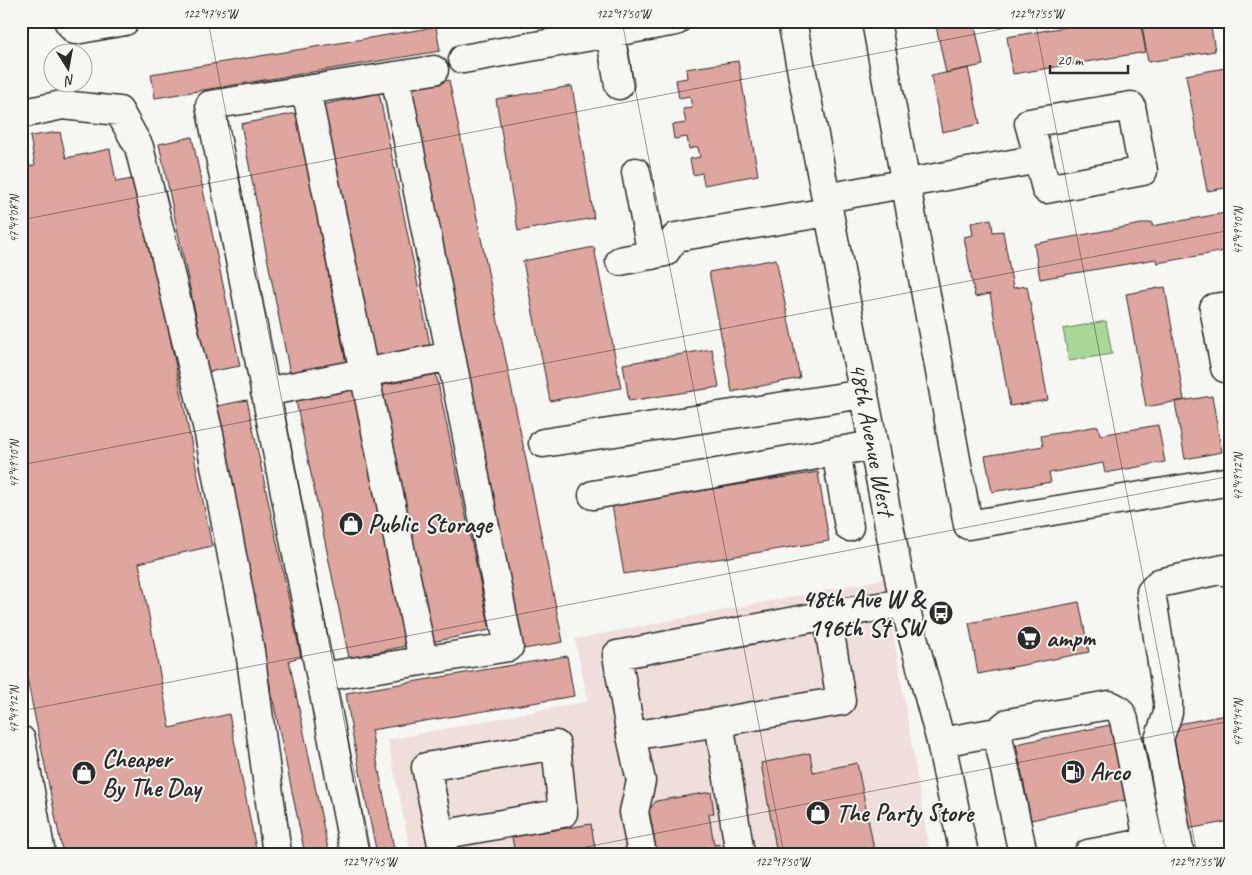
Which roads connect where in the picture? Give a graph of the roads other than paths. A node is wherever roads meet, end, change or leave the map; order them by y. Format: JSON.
{"nodes":[{"id":1,"x":68,"y":21,"type":"edge"},
{"id":2,"x":125,"y":21,"type":"edge"},
{"id":3,"x":676,"y":21,"type":"edge"},
{"id":4,"x":792,"y":21,"type":"edge"},
{"id":5,"x":876,"y":21,"type":"edge"},
{"id":6,"x":610,"y":33,"type":"junction"},
{"id":7,"x":463,"y":59,"type":"dead end"},
{"id":8,"x":434,"y":70,"type":"dead end"},
{"id":9,"x":395,"y":76,"type":"junction"},
{"id":10,"x":620,"y":85,"type":"dead end"},
{"id":11,"x":306,"y":90,"type":"junction"},
{"id":12,"x":21,"y":114,"type":"edge"},
{"id":13,"x":1039,"y":159,"type":"dead end"},
{"id":14,"x":636,"y":172,"type":"dead end"},
{"id":15,"x":904,"y":184,"type":"junction"},
{"id":16,"x":827,"y":205,"type":"junction"},
{"id":17,"x":652,"y":255,"type":"junction"},
{"id":18,"x":620,"y":261,"type":"dead end"},
{"id":19,"x":1231,"y":306,"type":"edge"},
{"id":20,"x":451,"y":356,"type":"junction"},
{"id":21,"x":1231,"y":370,"type":"edge"},
{"id":22,"x":364,"y":373,"type":"junction"},
{"id":23,"x":265,"y":392,"type":"junction"},
{"id":24,"x":864,"y":394,"type":"junction"},
{"id":25,"x":543,"y":443,"type":"dead end"},
{"id":26,"x":873,"y":445,"type":"junction"},
{"id":27,"x":836,"y":451,"type":"junction"},
{"id":28,"x":1231,"y":481,"type":"edge"},
{"id":29,"x":593,"y":494,"type":"dead end"},
{"id":30,"x":849,"y":527,"type":"dead end"},
{"id":31,"x":1231,"y":574,"type":"edge"},
{"id":32,"x":904,"y":603,"type":"junction"},
{"id":33,"x":827,"y":615,"type":"junction"},
{"id":34,"x":423,"y":660,"type":"junction"},
{"id":35,"x":321,"y":677,"type":"junction"},
{"id":36,"x":719,"y":722,"type":"junction"},
{"id":37,"x":997,"y":732,"type":"junction"},
{"id":38,"x":632,"y":736,"type":"junction"},
{"id":39,"x":21,"y":740,"type":"edge"},
{"id":40,"x":941,"y":742,"type":"junction"},
{"id":41,"x":33,"y":838,"type":"edge"},
{"id":42,"x":442,"y":844,"type":"edge"},
{"id":43,"x":1150,"y":848,"type":"edge"},
{"id":44,"x":277,"y":854,"type":"edge"},
{"id":45,"x":355,"y":854,"type":"edge"},
{"id":46,"x":642,"y":854,"type":"edge"},
{"id":47,"x":740,"y":854,"type":"edge"},
{"id":48,"x":964,"y":854,"type":"edge"},
{"id":49,"x":1022,"y":854,"type":"edge"},
{"id":50,"x":1088,"y":854,"type":"edge"},
{"id":51,"x":1180,"y":854,"type":"edge"}],
"edges":[{"from":1,"to":2,"type":"street"},
{"from":3,"to":6,"type":"street"},
{"from":4,"to":16,"type":"street","name":"48th Avenue West"},
{"from":5,"to":15,"type":"street"},
{"from":6,"to":7,"type":"street"},
{"from":6,"to":10,"type":"street"},
{"from":8,"to":9,"type":"street"},
{"from":9,"to":11,"type":"street"},
{"from":9,"to":20,"type":"street"},
{"from":11,"to":22,"type":"street"},
{"from":11,"to":23,"type":"street"},
{"from":12,"to":44,"type":"street"},
{"from":13,"to":15,"type":"street"},
{"from":14,"to":17,"type":"street"},
{"from":15,"to":16,"type":"street"},
{"from":15,"to":28,"type":"street"},
{"from":16,"to":17,"type":"street"},
{"from":16,"to":24,"type":"street","name":"48th Avenue West"},
{"from":17,"to":18,"type":"street"},
{"from":19,"to":21,"type":"street"},
{"from":20,"to":22,"type":"street"},
{"from":20,"to":34,"type":"street"},
{"from":22,"to":23,"type":"street"},
{"from":22,"to":34,"type":"street"},
{"from":23,"to":35,"type":"street"},
{"from":24,"to":25,"type":"street"},
{"from":24,"to":26,"type":"street","name":"48th Avenue West"},
{"from":26,"to":27,"type":"street"},
{"from":26,"to":32,"type":"street","name":"48th Avenue West"},
{"from":27,"to":29,"type":"street"},
{"from":27,"to":30,"type":"street"},
{"from":31,"to":51,"type":"street"},
{"from":32,"to":33,"type":"street"},
{"from":32,"to":40,"type":"street","name":"48th Avenue West"},
{"from":33,"to":36,"type":"street"},
{"from":33,"to":38,"type":"street"},
{"from":34,"to":35,"type":"street"},
{"from":35,"to":45,"type":"street"},
{"from":36,"to":38,"type":"street"},
{"from":36,"to":47,"type":"street"},
{"from":37,"to":40,"type":"street"},
{"from":37,"to":43,"type":"street"},
{"from":37,"to":49,"type":"street"},
{"from":38,"to":46,"type":"street"},
{"from":39,"to":41,"type":"street"},
{"from":40,"to":48,"type":"street","name":"48th Avenue West"},
{"from":42,"to":42,"type":"street"},
{"from":43,"to":50,"type":"street"}]}
